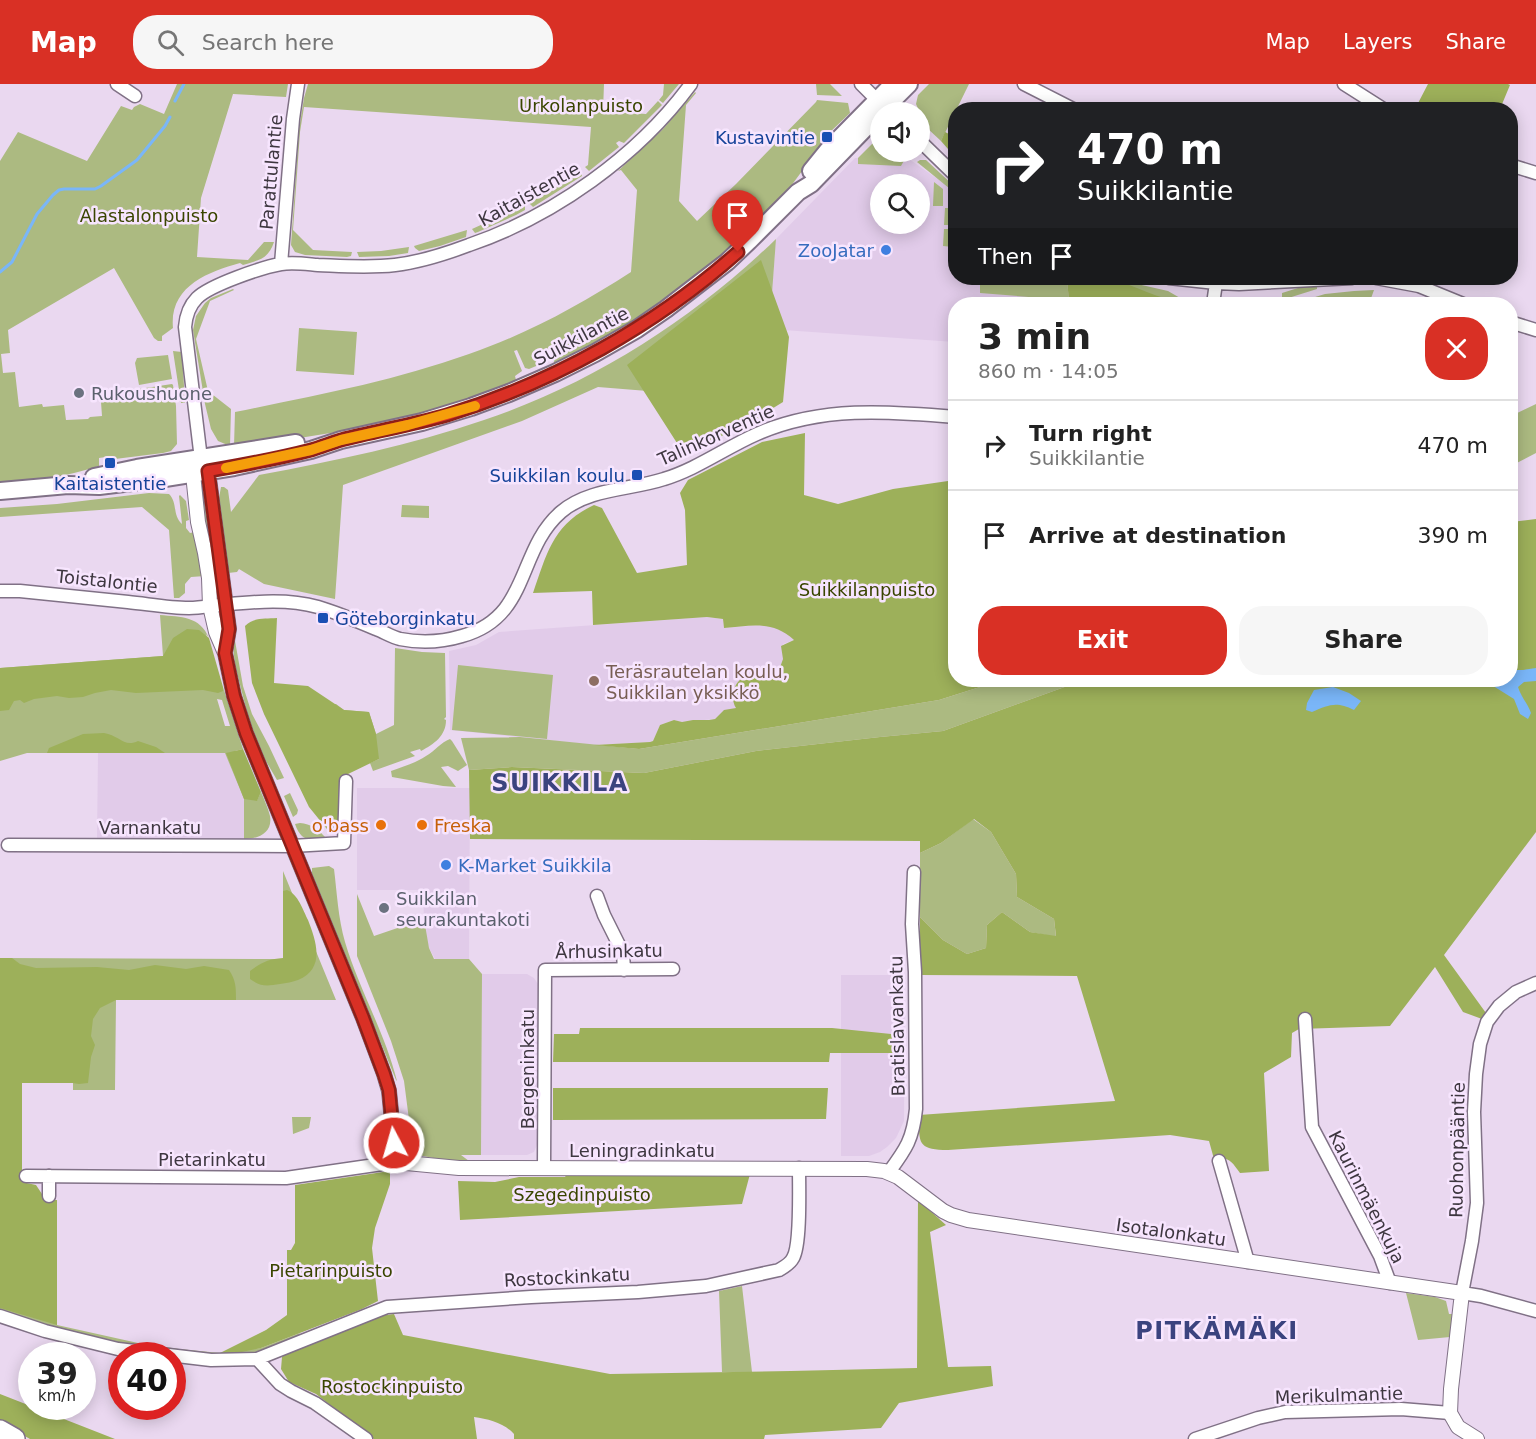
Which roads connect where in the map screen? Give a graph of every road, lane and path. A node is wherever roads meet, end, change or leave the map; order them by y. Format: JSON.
{"nodes":[{"id":1,"x":117,"y":84,"type":"edge"},
{"id":2,"x":298,"y":84,"type":"edge"},
{"id":3,"x":691,"y":84,"type":"edge"},
{"id":4,"x":861,"y":84,"type":"edge"},
{"id":5,"x":892,"y":84,"type":"edge"},
{"id":6,"x":909,"y":84,"type":"edge"},
{"id":7,"x":1024,"y":84,"type":"edge"},
{"id":8,"x":1344,"y":84,"type":"edge"},
{"id":9,"x":135,"y":96,"type":"dead end"},
{"id":10,"x":877,"y":102,"type":"edge"},
{"id":11,"x":886,"y":102,"type":"edge"},
{"id":12,"x":890,"y":102,"type":"edge"},
{"id":13,"x":1059,"y":102,"type":"edge"},
{"id":14,"x":1372,"y":102,"type":"edge"},
{"id":15,"x":870,"y":119,"type":"edge"},
{"id":16,"x":930,"y":151,"type":"edge"},
{"id":17,"x":1518,"y":167,"type":"edge"},
{"id":18,"x":948,"y":168,"type":"edge"},
{"id":19,"x":1536,"y":173,"type":"edge"},
{"id":20,"x":281,"y":264,"type":"junction"},
{"id":21,"x":1414,"y":285,"type":"edge"},
{"id":22,"x":1446,"y":297,"type":"edge"},
{"id":23,"x":1518,"y":324,"type":"edge"},
{"id":24,"x":1536,"y":330,"type":"edge"},
{"id":25,"x":948,"y":416,"type":"edge"},
{"id":26,"x":201,"y":468,"type":"junction"},
{"id":27,"x":0,"y":491,"type":"edge"},
{"id":28,"x":0,"y":591,"type":"edge"},
{"id":29,"x":226,"y":605,"type":"junction"},
{"id":30,"x":210,"y":606,"type":"junction"},
{"id":31,"x":225,"y":653,"type":"junction"},
{"id":32,"x":346,"y":781,"type":"dead end"},
{"id":33,"x":8,"y":845,"type":"dead end"},
{"id":34,"x":292,"y":846,"type":"junction"},
{"id":35,"x":914,"y":872,"type":"dead end"},
{"id":36,"x":597,"y":896,"type":"dead end"},
{"id":37,"x":673,"y":969,"type":"dead end"},
{"id":38,"x":545,"y":970,"type":"joint"},
{"id":39,"x":624,"y":970,"type":"junction"},
{"id":40,"x":1536,"y":983,"type":"edge"},
{"id":41,"x":1305,"y":1019,"type":"dead end"},
{"id":42,"x":1219,"y":1161,"type":"dead end"},
{"id":43,"x":396,"y":1162,"type":"junction"},
{"id":44,"x":544,"y":1168,"type":"junction"},
{"id":45,"x":799,"y":1168,"type":"junction"},
{"id":46,"x":889,"y":1173,"type":"junction"},
{"id":47,"x":26,"y":1176,"type":"dead end"},
{"id":48,"x":49,"y":1176,"type":"junction"},
{"id":49,"x":49,"y":1196,"type":"dead end"},
{"id":50,"x":1248,"y":1262,"type":"junction"},
{"id":51,"x":1390,"y":1283,"type":"junction"},
{"id":52,"x":1462,"y":1293,"type":"junction"},
{"id":53,"x":1536,"y":1311,"type":"edge"},
{"id":54,"x":0,"y":1316,"type":"edge"},
{"id":55,"x":257,"y":1359,"type":"junction"},
{"id":56,"x":1450,"y":1413,"type":"junction"},
{"id":57,"x":0,"y":1431,"type":"edge"},
{"id":58,"x":14,"y":1439,"type":"edge"},
{"id":59,"x":366,"y":1439,"type":"edge"},
{"id":60,"x":1195,"y":1439,"type":"edge"},
{"id":61,"x":1477,"y":1439,"type":"edge"}],
"edges":[{"from":1,"to":9,"type":"street"},
{"from":2,"to":20,"type":"street","name":"Parattulantie"},
{"from":3,"to":20,"type":"street","name":"Kaitaistentie"},
{"from":4,"to":10,"type":"street"},
{"from":5,"to":11,"type":"main road","name":"Suikkilantie"},
{"from":6,"to":12,"type":"main road","name":"Suikkilantie"},
{"from":7,"to":13,"type":"street"},
{"from":8,"to":14,"type":"street"},
{"from":15,"to":26,"type":"main road","name":"Suikkilantie"},
{"from":16,"to":18,"type":"street"},
{"from":17,"to":19,"type":"street"},
{"from":20,"to":26,"type":"street","name":"Kaitaistentie"},
{"from":21,"to":22,"type":"street"},
{"from":23,"to":24,"type":"street"},
{"from":25,"to":29,"type":"street","name":"Talinkorventie"},
{"from":26,"to":27,"type":"main road","name":"Suikkilantie"},
{"from":26,"to":29,"type":"street"},
{"from":26,"to":30,"type":"street"},
{"from":28,"to":30,"type":"street","name":"Toistalontie"},
{"from":29,"to":30,"type":"street","name":"Talinkorventie"},
{"from":29,"to":31,"type":"street"},
{"from":30,"to":31,"type":"street"},
{"from":31,"to":34,"type":"street"},
{"from":32,"to":34,"type":"street","name":"Varnankatu"},
{"from":33,"to":34,"type":"street","name":"Varnankatu"},
{"from":34,"to":43,"type":"street"},
{"from":35,"to":46,"type":"street","name":"Bratislavankatu"},
{"from":36,"to":39,"type":"street"},
{"from":37,"to":39,"type":"street","name":"Århusinkatu"},
{"from":38,"to":39,"type":"street","name":"Århusinkatu"},
{"from":38,"to":44,"type":"street","name":"Bergeninkatu"},
{"from":40,"to":52,"type":"street","name":"Ruohonpääntie"},
{"from":41,"to":51,"type":"street","name":"Kaurinmäenkuja"},
{"from":42,"to":50,"type":"street"},
{"from":43,"to":44,"type":"street","name":"Leningradinkatu"},
{"from":43,"to":48,"type":"street","name":"Pietarinkatu"},
{"from":44,"to":45,"type":"street","name":"Leningradinkatu"},
{"from":45,"to":46,"type":"street","name":"Leningradinkatu"},
{"from":45,"to":55,"type":"street","name":"Rostockinkatu"},
{"from":46,"to":50,"type":"street","name":"Isotalonkatu"},
{"from":47,"to":48,"type":"street","name":"Pietarinkatu"},
{"from":48,"to":49,"type":"street"},
{"from":50,"to":51,"type":"street","name":"Isotalonkatu"},
{"from":51,"to":52,"type":"street","name":"Isotalonkatu"},
{"from":52,"to":53,"type":"street"},
{"from":52,"to":56,"type":"street","name":"Ruohonpääntie"},
{"from":54,"to":55,"type":"street"},
{"from":55,"to":59,"type":"street"},
{"from":56,"to":60,"type":"street","name":"Merikulmantie"},
{"from":56,"to":61,"type":"street"},
{"from":57,"to":58,"type":"highway"}]}
